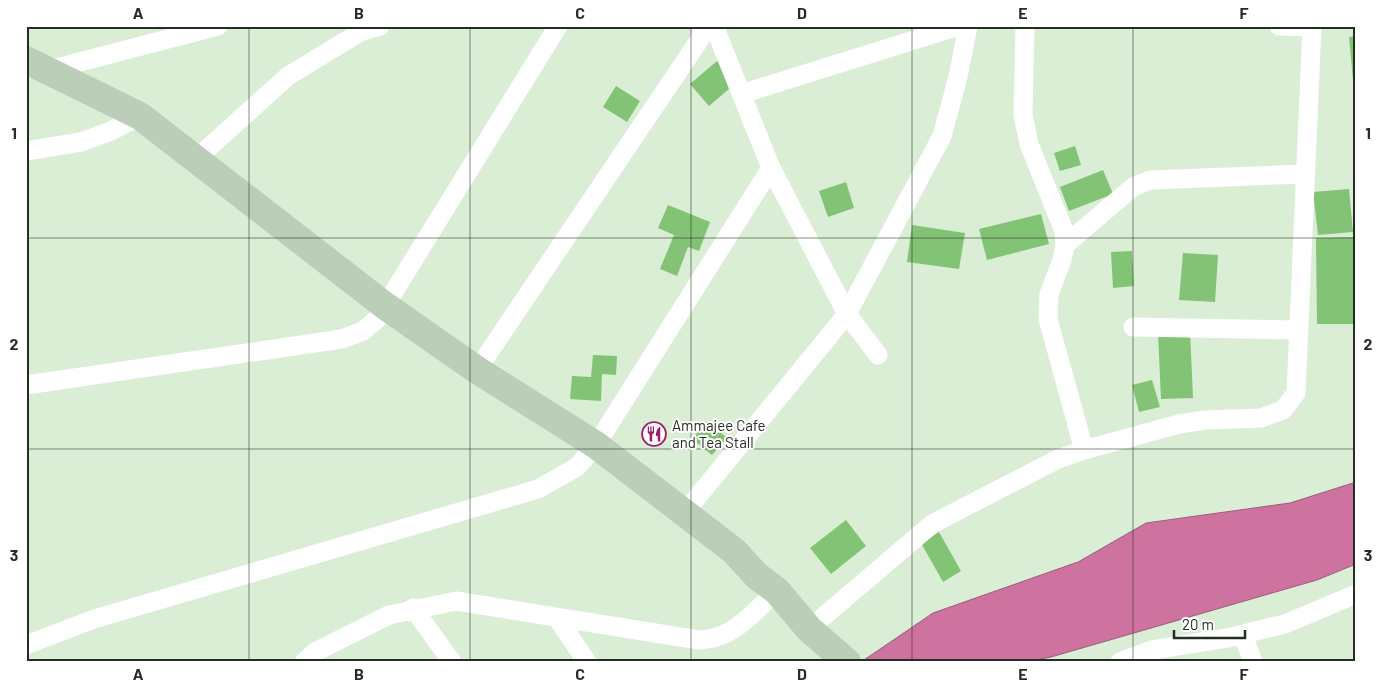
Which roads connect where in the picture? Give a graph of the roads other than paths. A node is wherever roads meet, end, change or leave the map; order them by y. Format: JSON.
{"nodes":[{"id":1,"x":218,"y":26,"type":"edge"},
{"id":2,"x":558,"y":26,"type":"edge"},
{"id":3,"x":703,"y":26,"type":"edge"},
{"id":4,"x":714,"y":26,"type":"edge"},
{"id":5,"x":958,"y":26,"type":"edge"},
{"id":6,"x":968,"y":26,"type":"edge"},
{"id":7,"x":1025,"y":26,"type":"edge"},
{"id":8,"x":1279,"y":26,"type":"edge"},
{"id":9,"x":1312,"y":26,"type":"edge"},
{"id":10,"x":368,"y":28,"type":"edge"},
{"id":11,"x":36,"y":66,"type":"edge"},
{"id":12,"x":741,"y":94,"type":"junction"},
{"id":13,"x":140,"y":116,"type":"junction"},
{"id":14,"x":26,"y":150,"type":"edge"},
{"id":15,"x":196,"y":159,"type":"junction"},
{"id":16,"x":771,"y":168,"type":"junction"},
{"id":17,"x":1306,"y":174,"type":"junction"},
{"id":18,"x":1065,"y":245,"type":"junction"},
{"id":19,"x":384,"y":305,"type":"junction"},
{"id":20,"x":847,"y":314,"type":"junction"},
{"id":21,"x":1133,"y":327,"type":"dead end"},
{"id":22,"x":1299,"y":330,"type":"junction"},
{"id":23,"x":878,"y":355,"type":"dead end"},
{"id":24,"x":477,"y":370,"type":"junction"},
{"id":25,"x":26,"y":385,"type":"edge"},
{"id":26,"x":596,"y":445,"type":"junction"},
{"id":27,"x":1084,"y":450,"type":"junction"},
{"id":28,"x":685,"y":512,"type":"junction"},
{"id":29,"x":767,"y":584,"type":"junction"},
{"id":30,"x":1356,"y":594,"type":"edge"},
{"id":31,"x":413,"y":608,"type":"junction"},
{"id":32,"x":557,"y":618,"type":"junction"},
{"id":33,"x":809,"y":629,"type":"junction"},
{"id":34,"x":1243,"y":634,"type":"junction"},
{"id":35,"x":26,"y":645,"type":"edge"},
{"id":36,"x":313,"y":658,"type":"edge"},
{"id":37,"x":452,"y":662,"type":"edge"},
{"id":38,"x":587,"y":662,"type":"edge"},
{"id":39,"x":846,"y":662,"type":"edge"},
{"id":40,"x":1120,"y":662,"type":"edge"},
{"id":41,"x":1253,"y":662,"type":"edge"}],
"edges":[{"from":1,"to":11,"type":"street"},
{"from":2,"to":19,"type":"street"},
{"from":3,"to":24,"type":"street"},
{"from":4,"to":12,"type":"street"},
{"from":5,"to":12,"type":"street"},
{"from":6,"to":20,"type":"street"},
{"from":7,"to":18,"type":"street"},
{"from":8,"to":9,"type":"street"},
{"from":9,"to":17,"type":"street"},
{"from":10,"to":15,"type":"street"},
{"from":11,"to":13,"type":"main road"},
{"from":12,"to":16,"type":"street"},
{"from":13,"to":14,"type":"street"},
{"from":13,"to":15,"type":"main road"},
{"from":15,"to":19,"type":"main road"},
{"from":16,"to":20,"type":"street"},
{"from":16,"to":26,"type":"street"},
{"from":17,"to":18,"type":"street"},
{"from":17,"to":22,"type":"street"},
{"from":18,"to":27,"type":"street"},
{"from":19,"to":24,"type":"main road"},
{"from":19,"to":25,"type":"street"},
{"from":20,"to":23,"type":"street"},
{"from":20,"to":28,"type":"street"},
{"from":21,"to":22,"type":"street"},
{"from":22,"to":27,"type":"street"},
{"from":24,"to":26,"type":"main road"},
{"from":26,"to":28,"type":"main road"},
{"from":26,"to":35,"type":"street"},
{"from":27,"to":33,"type":"street"},
{"from":28,"to":29,"type":"main road"},
{"from":29,"to":32,"type":"street"},
{"from":29,"to":33,"type":"main road"},
{"from":30,"to":34,"type":"street"},
{"from":31,"to":32,"type":"street"},
{"from":31,"to":36,"type":"street"},
{"from":31,"to":37,"type":"street"},
{"from":32,"to":38,"type":"street"},
{"from":33,"to":39,"type":"main road"},
{"from":34,"to":40,"type":"street"},
{"from":34,"to":41,"type":"street"}]}
